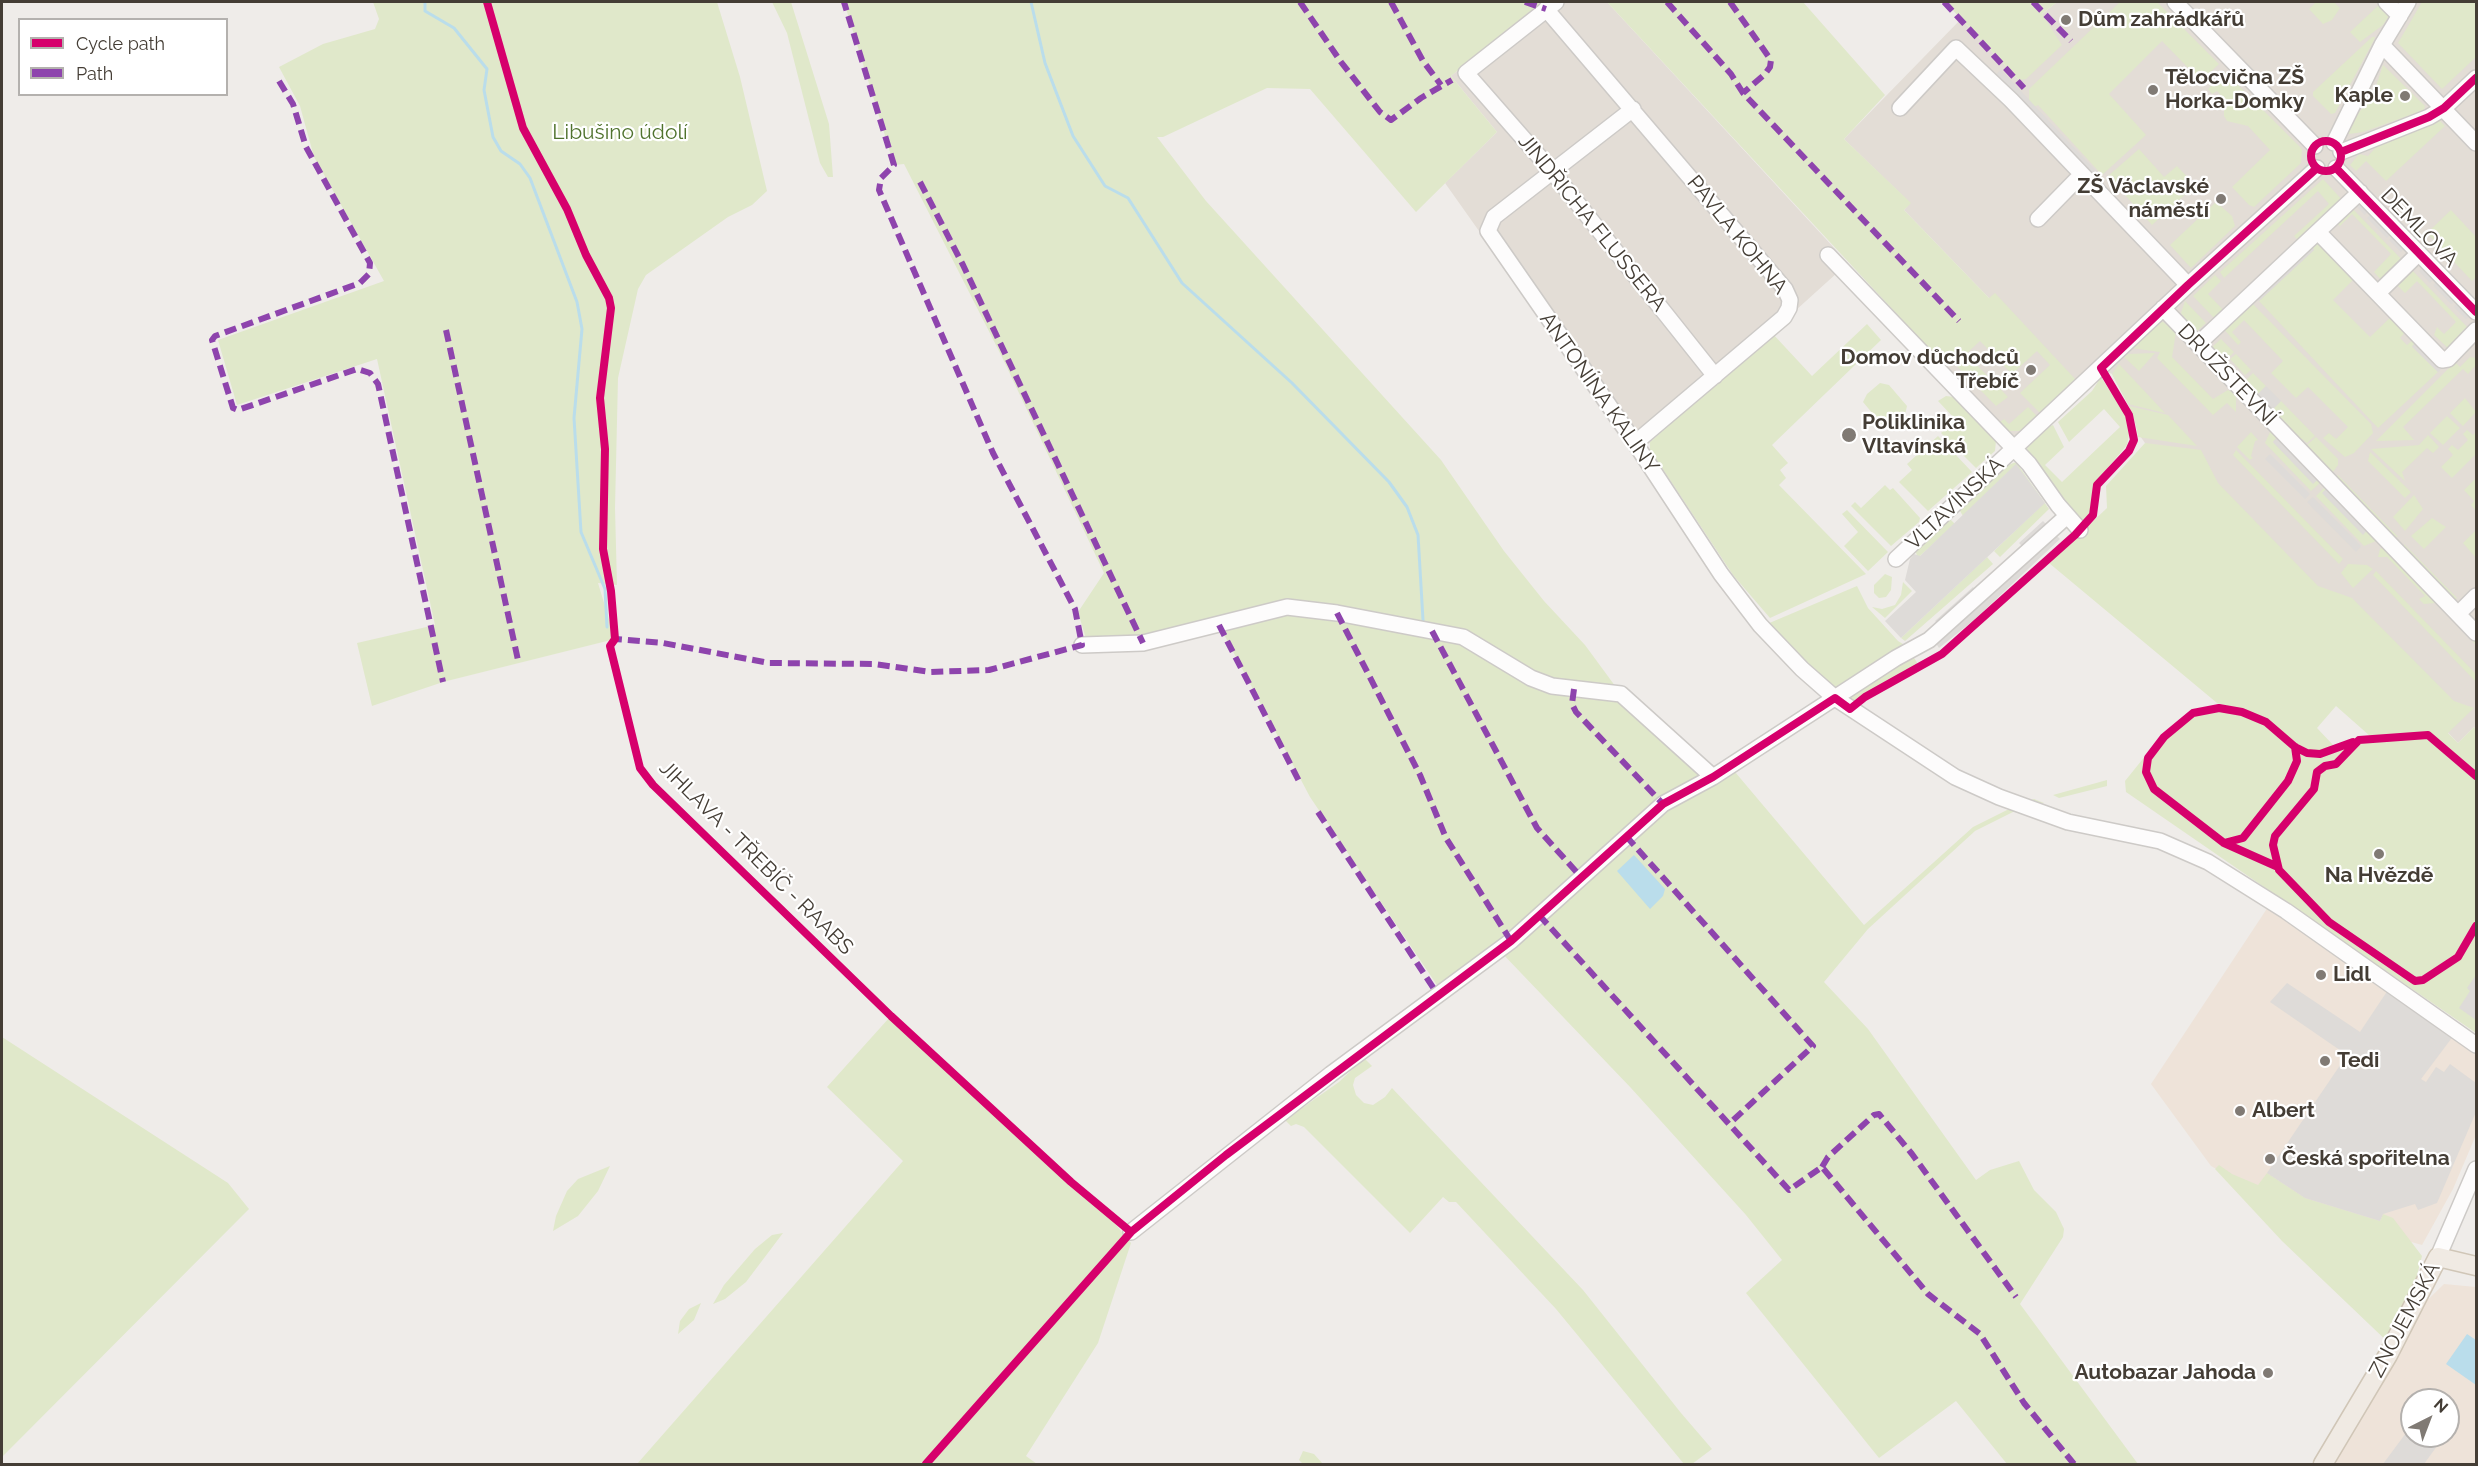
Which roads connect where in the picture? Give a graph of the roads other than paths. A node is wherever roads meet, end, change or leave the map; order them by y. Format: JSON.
{"nodes":[{"id":1,"x":2175,"y":2,"type":"edge"},
{"id":2,"x":2386,"y":2,"type":"edge"},
{"id":3,"x":2408,"y":2,"type":"edge"},
{"id":4,"x":1551,"y":5,"type":"edge"},
{"id":5,"x":2400,"y":16,"type":"junction"},
{"id":6,"x":2382,"y":45,"type":"junction"},
{"id":7,"x":2476,"y":78,"type":"edge"},
{"id":8,"x":1900,"y":108,"type":"dead end"},
{"id":9,"x":2444,"y":108,"type":"junction"},
{"id":10,"x":1633,"y":110,"type":"junction"},
{"id":11,"x":2476,"y":143,"type":"edge"},
{"id":12,"x":2315,"y":146,"type":"junction"},
{"id":13,"x":2337,"y":147,"type":"junction"},
{"id":14,"x":2317,"y":168,"type":"junction"},
{"id":15,"x":2336,"y":168,"type":"junction"},
{"id":16,"x":1551,"y":170,"type":"junction"},
{"id":17,"x":2082,"y":174,"type":"junction"},
{"id":18,"x":2360,"y":192,"type":"junction"},
{"id":19,"x":2038,"y":219,"type":"dead end"},
{"id":20,"x":2318,"y":232,"type":"junction"},
{"id":21,"x":2419,"y":253,"type":"junction"},
{"id":22,"x":1828,"y":255,"type":"dead end"},
{"id":23,"x":2188,"y":285,"type":"junction"},
{"id":24,"x":2378,"y":293,"type":"junction"},
{"id":25,"x":2163,"y":308,"type":"junction"},
{"id":26,"x":2476,"y":312,"type":"edge"},
{"id":27,"x":2476,"y":330,"type":"edge"},
{"id":28,"x":2198,"y":344,"type":"junction"},
{"id":29,"x":1715,"y":376,"type":"junction"},
{"id":30,"x":1635,"y":443,"type":"junction"},
{"id":31,"x":2015,"y":449,"type":"junction"},
{"id":32,"x":2067,"y":516,"type":"junction"},
{"id":33,"x":2080,"y":530,"type":"dead end"},
{"id":34,"x":1896,"y":559,"type":"dead end"},
{"id":35,"x":2476,"y":596,"type":"edge"},
{"id":36,"x":2458,"y":614,"type":"junction"},
{"id":37,"x":2476,"y":633,"type":"edge"},
{"id":38,"x":1082,"y":645,"type":"dead end"},
{"id":39,"x":1835,"y":698,"type":"junction"},
{"id":40,"x":1713,"y":777,"type":"junction"},
{"id":41,"x":2476,"y":1045,"type":"edge"},
{"id":42,"x":2476,"y":1169,"type":"edge"},
{"id":43,"x":1131,"y":1232,"type":"dead end"},
{"id":44,"x":2438,"y":1257,"type":"junction"},
{"id":45,"x":2476,"y":1266,"type":"edge"},
{"id":46,"x":2323,"y":1464,"type":"edge"}],
"edges":[{"from":1,"to":12,"type":"street"},
{"from":2,"to":5,"type":"street"},
{"from":3,"to":5,"type":"street"},
{"from":4,"to":10,"type":"street","name":"PAVLA KOHNA"},
{"from":4,"to":16,"type":"street","name":"JINDŘICHA FLUSSERA"},
{"from":5,"to":6,"type":"street"},
{"from":6,"to":9,"type":"street"},
{"from":6,"to":13,"type":"street"},
{"from":7,"to":9,"type":"street"},
{"from":8,"to":17,"type":"street"},
{"from":9,"to":11,"type":"street"},
{"from":9,"to":13,"type":"street"},
{"from":10,"to":16,"type":"street","name":"ANTONÍNA KALINY"},
{"from":10,"to":29,"type":"street","name":"PAVLA KOHNA"},
{"from":12,"to":13,"type":"street"},
{"from":12,"to":14,"type":"street"},
{"from":13,"to":15,"type":"street"},
{"from":14,"to":15,"type":"street"},
{"from":14,"to":23,"type":"street","name":"DRUŽSTEVNÍ"},
{"from":15,"to":18,"type":"street","name":"DEMLOVA"},
{"from":16,"to":29,"type":"street","name":"JINDŘICHA FLUSSERA"},
{"from":16,"to":30,"type":"street","name":"ANTONÍNA KALINY"},
{"from":17,"to":19,"type":"street"},
{"from":17,"to":23,"type":"street"},
{"from":18,"to":20,"type":"street","name":"DEMLOVA"},
{"from":18,"to":21,"type":"street","name":"DEMLOVA"},
{"from":20,"to":24,"type":"street"},
{"from":20,"to":28,"type":"street","name":"DEMLOVA"},
{"from":21,"to":24,"type":"street","name":"DEMLOVA"},
{"from":21,"to":26,"type":"street","name":"DEMLOVA"},
{"from":22,"to":31,"type":"street","name":"VLTAVÍNSKÁ"},
{"from":23,"to":25,"type":"street","name":"DRUŽSTEVNÍ"},
{"from":24,"to":27,"type":"street"},
{"from":25,"to":28,"type":"street","name":"DRUŽSTEVNÍ"},
{"from":25,"to":31,"type":"street","name":"VLTAVÍNSKÁ"},
{"from":28,"to":36,"type":"street","name":"DRUŽSTEVNÍ"},
{"from":29,"to":30,"type":"street","name":"PAVLA KOHNA"},
{"from":30,"to":39,"type":"street","name":"ANTONÍNA KALINY"},
{"from":31,"to":32,"type":"street"},
{"from":31,"to":34,"type":"street","name":"VLTAVÍNSKÁ"},
{"from":32,"to":33,"type":"street"},
{"from":32,"to":39,"type":"street"},
{"from":35,"to":36,"type":"street"},
{"from":36,"to":37,"type":"street","name":"DRUŽSTEVNÍ"},
{"from":38,"to":40,"type":"street"},
{"from":39,"to":40,"type":"street"},
{"from":39,"to":41,"type":"street"},
{"from":40,"to":43,"type":"street"},
{"from":42,"to":44,"type":"street","name":"ZNOJEMSKÁ"},
{"from":44,"to":45,"type":"main road"},
{"from":44,"to":46,"type":"main road","name":"ZNOJEMSKÁ"}]}
